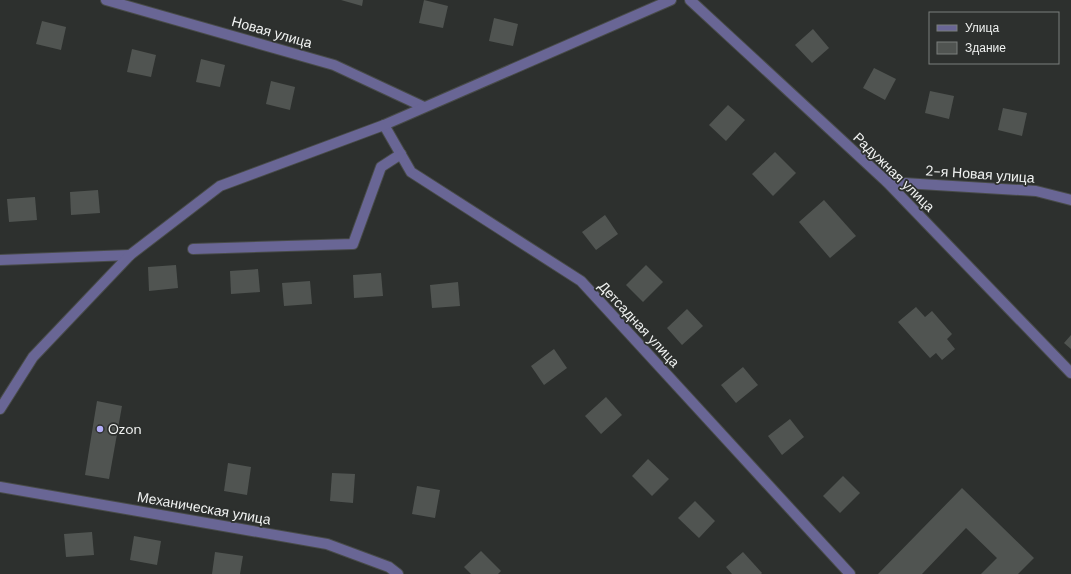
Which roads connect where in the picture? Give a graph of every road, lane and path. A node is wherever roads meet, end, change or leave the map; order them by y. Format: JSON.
{"nodes":[{"id":1,"x":106,"y":0,"type":"edge"},
{"id":2,"x":671,"y":0,"type":"edge"},
{"id":3,"x":690,"y":0,"type":"edge"},
{"id":4,"x":424,"y":107,"type":"junction"},
{"id":5,"x":384,"y":125,"type":"junction"},
{"id":6,"x":400,"y":154,"type":"junction"},
{"id":7,"x":887,"y":182,"type":"junction"},
{"id":8,"x":1071,"y":200,"type":"edge"},
{"id":9,"x":193,"y":249,"type":"dead end"},
{"id":10,"x":130,"y":255,"type":"junction"},
{"id":11,"x":0,"y":260,"type":"edge"},
{"id":12,"x":1071,"y":373,"type":"edge"},
{"id":13,"x":0,"y":409,"type":"edge"},
{"id":14,"x":0,"y":487,"type":"edge"},
{"id":15,"x":398,"y":574,"type":"edge"},
{"id":16,"x":850,"y":574,"type":"edge"}],
"edges":[{"from":1,"to":4,"type":"street","name":"Новая улица"},
{"from":2,"to":4,"type":"street"},
{"from":3,"to":7,"type":"street","name":"Радужная улица"},
{"from":4,"to":5,"type":"street"},
{"from":5,"to":6,"type":"street","name":"Детсадная улица"},
{"from":5,"to":10,"type":"street"},
{"from":6,"to":9,"type":"street"},
{"from":6,"to":16,"type":"street","name":"Детсадная улица"},
{"from":7,"to":8,"type":"street","name":"2-я Новая улица"},
{"from":7,"to":12,"type":"street","name":"Радужная улица"},
{"from":10,"to":11,"type":"street"},
{"from":10,"to":13,"type":"street"},
{"from":14,"to":15,"type":"street","name":"Механическая улица"}]}
